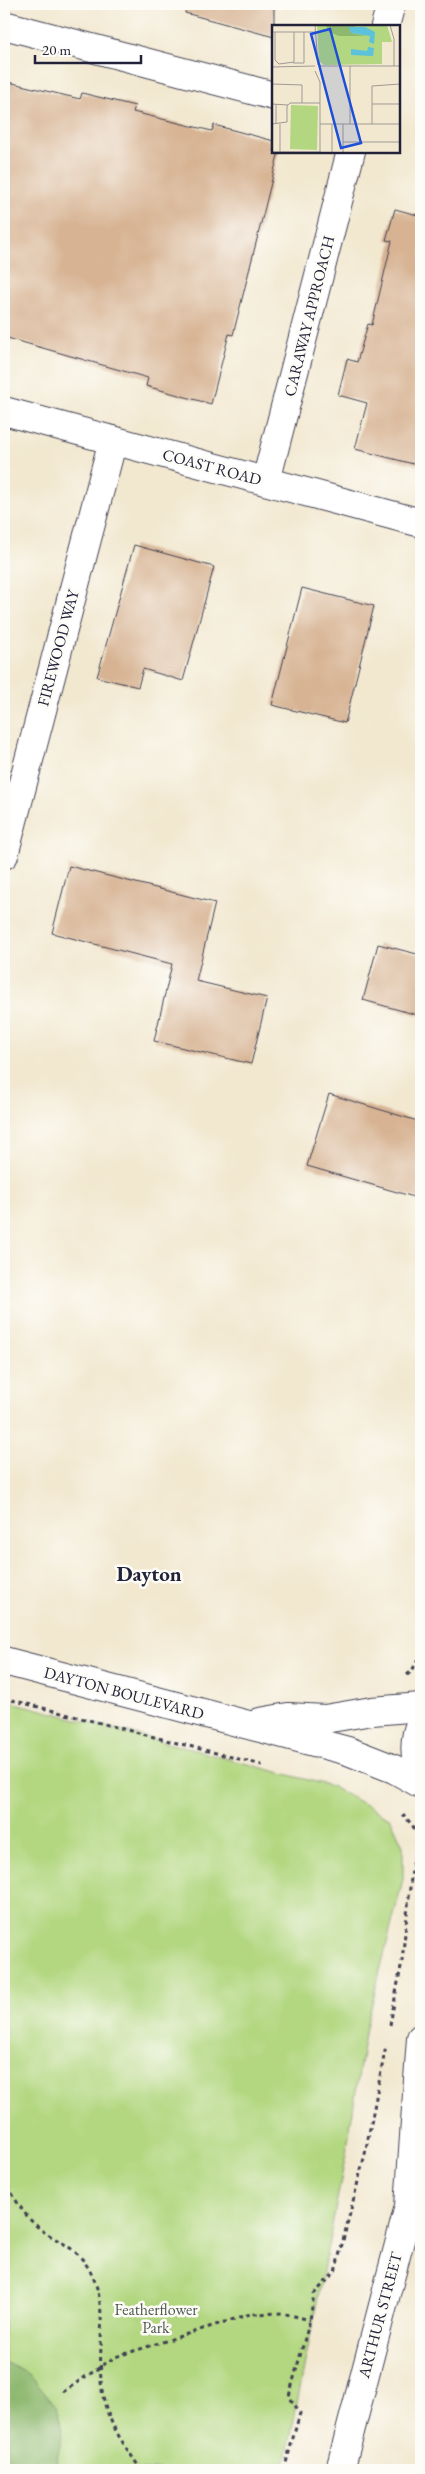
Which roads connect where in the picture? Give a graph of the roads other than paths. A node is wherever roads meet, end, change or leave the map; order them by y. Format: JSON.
{"nodes":[{"id":1,"x":391,"y":4,"type":"edge"},
{"id":2,"x":4,"y":25,"type":"edge"},
{"id":3,"x":385,"y":25,"type":"edge"},
{"id":4,"x":272,"y":95,"type":"edge"},
{"id":5,"x":351,"y":152,"type":"edge"},
{"id":6,"x":4,"y":411,"type":"edge"},
{"id":7,"x":113,"y":440,"type":"junction"},
{"id":8,"x":266,"y":481,"type":"junction"},
{"id":9,"x":421,"y":523,"type":"edge"},
{"id":10,"x":4,"y":855,"type":"edge"},
{"id":11,"x":4,"y":1661,"type":"edge"},
{"id":12,"x":421,"y":1707,"type":"edge"},
{"id":13,"x":421,"y":1722,"type":"edge"},
{"id":14,"x":243,"y":1724,"type":"junction"},
{"id":15,"x":421,"y":1775,"type":"edge"},
{"id":16,"x":421,"y":1784,"type":"edge"},
{"id":17,"x":421,"y":2038,"type":"edge"},
{"id":18,"x":340,"y":2470,"type":"edge"}],
"edges":[{"from":1,"to":3,"type":"street"},
{"from":2,"to":4,"type":"street"},
{"from":5,"to":8,"type":"street","name":"CARAWAY APPROACH"},
{"from":6,"to":7,"type":"street","name":"COAST ROAD"},
{"from":7,"to":8,"type":"street","name":"COAST ROAD"},
{"from":7,"to":10,"type":"street","name":"FIREWOOD WAY"},
{"from":8,"to":9,"type":"street","name":"COAST ROAD"},
{"from":11,"to":14,"type":"street","name":"DAYTON BOULEVARD"},
{"from":12,"to":14,"type":"street","name":"DAYTON BOULEVARD"},
{"from":13,"to":15,"type":"street"},
{"from":14,"to":16,"type":"street","name":"DAYTON BOULEVARD"},
{"from":17,"to":18,"type":"street","name":"ARTHUR STREET"}]}
